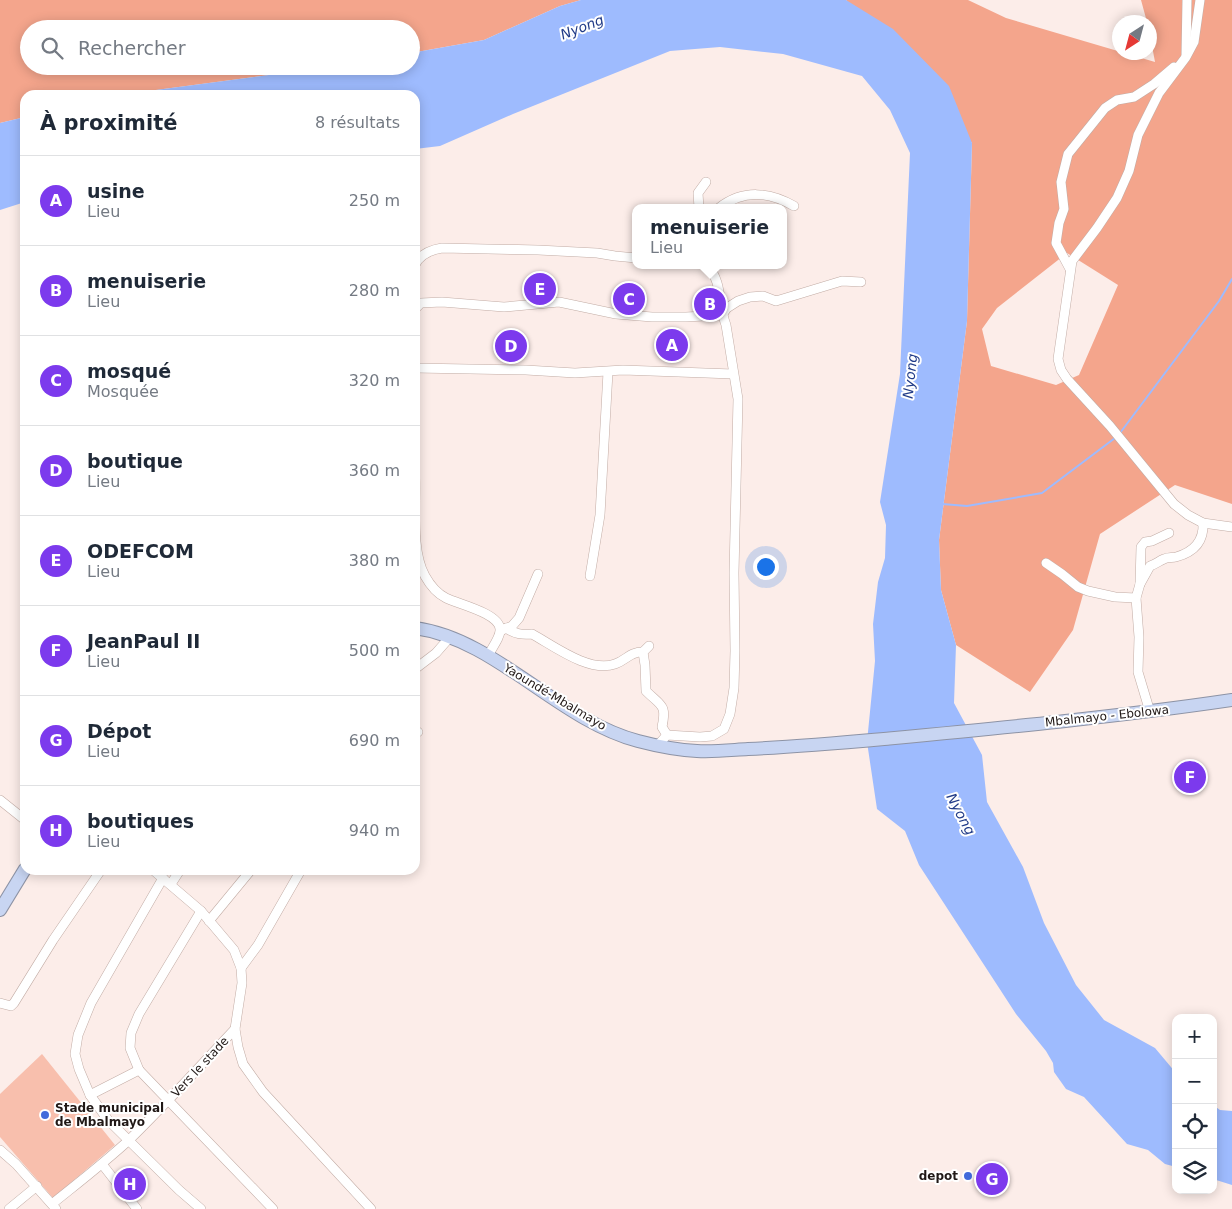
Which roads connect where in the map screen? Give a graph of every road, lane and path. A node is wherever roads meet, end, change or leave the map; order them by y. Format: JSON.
{"nodes":[{"id":1,"x":1187,"y":0,"type":"edge"},
{"id":2,"x":1200,"y":0,"type":"edge"},
{"id":3,"x":1186,"y":56,"type":"junction"},
{"id":4,"x":706,"y":182,"type":"dead end"},
{"id":5,"x":699,"y":204,"type":"edge"},
{"id":6,"x":725,"y":204,"type":"edge"},
{"id":7,"x":794,"y":206,"type":"dead end"},
{"id":8,"x":420,"y":258,"type":"edge"},
{"id":9,"x":632,"y":258,"type":"edge"},
{"id":10,"x":710,"y":269,"type":"edge"},
{"id":11,"x":714,"y":269,"type":"edge"},
{"id":12,"x":1070,"y":270,"type":"junction"},
{"id":13,"x":715,"y":277,"type":"junction"},
{"id":14,"x":861,"y":282,"type":"dead end"},
{"id":15,"x":420,"y":304,"type":"edge"},
{"id":16,"x":722,"y":314,"type":"junction"},
{"id":17,"x":420,"y":368,"type":"edge"},
{"id":18,"x":608,"y":372,"type":"junction"},
{"id":19,"x":733,"y":374,"type":"junction"},
{"id":20,"x":1203,"y":523,"type":"junction"},
{"id":21,"x":1232,"y":527,"type":"edge"},
{"id":22,"x":1169,"y":533,"type":"dead end"},
{"id":23,"x":1046,"y":564,"type":"dead end"},
{"id":24,"x":420,"y":565,"type":"edge"},
{"id":25,"x":538,"y":574,"type":"dead end"},
{"id":26,"x":590,"y":576,"type":"dead end"},
{"id":27,"x":1140,"y":584,"type":"junction"},
{"id":28,"x":1136,"y":598,"type":"junction"},
{"id":29,"x":420,"y":629,"type":"edge"},
{"id":30,"x":503,"y":630,"type":"junction"},
{"id":31,"x":450,"y":637,"type":"junction"},
{"id":32,"x":488,"y":656,"type":"junction"},
{"id":33,"x":420,"y":665,"type":"edge"},
{"id":34,"x":1232,"y":700,"type":"edge"},
{"id":35,"x":1150,"y":712,"type":"junction"},
{"id":36,"x":667,"y":735,"type":"junction"},
{"id":37,"x":850,"y":742,"type":"joint"},
{"id":38,"x":658,"y":746,"type":"junction"},
{"id":39,"x":0,"y":800,"type":"edge"},
{"id":40,"x":20,"y":816,"type":"edge"},
{"id":41,"x":21,"y":875,"type":"edge"},
{"id":42,"x":98,"y":875,"type":"edge"},
{"id":43,"x":159,"y":875,"type":"edge"},
{"id":44,"x":177,"y":875,"type":"edge"},
{"id":45,"x":247,"y":875,"type":"edge"},
{"id":46,"x":298,"y":875,"type":"edge"},
{"id":47,"x":162,"y":878,"type":"junction"},
{"id":48,"x":171,"y":884,"type":"junction"},
{"id":49,"x":0,"y":910,"type":"edge"},
{"id":50,"x":201,"y":911,"type":"junction"},
{"id":51,"x":209,"y":921,"type":"junction"},
{"id":52,"x":241,"y":968,"type":"junction"},
{"id":53,"x":0,"y":1003,"type":"edge"},
{"id":54,"x":235,"y":1029,"type":"junction"},
{"id":55,"x":139,"y":1070,"type":"junction"},
{"id":56,"x":90,"y":1095,"type":"junction"},
{"id":57,"x":168,"y":1100,"type":"junction"},
{"id":58,"x":128,"y":1140,"type":"junction"},
{"id":59,"x":1,"y":1152,"type":"edge"},
{"id":60,"x":102,"y":1164,"type":"junction"},
{"id":61,"x":37,"y":1186,"type":"junction"},
{"id":62,"x":54,"y":1207,"type":"edge"},
{"id":63,"x":9,"y":1209,"type":"edge"},
{"id":64,"x":137,"y":1209,"type":"edge"},
{"id":65,"x":201,"y":1209,"type":"edge"},
{"id":66,"x":273,"y":1209,"type":"edge"},
{"id":67,"x":371,"y":1209,"type":"edge"}],
"edges":[{"from":1,"to":3,"type":"street"},
{"from":2,"to":3,"type":"street"},
{"from":3,"to":12,"type":"street"},
{"from":3,"to":12,"type":"street"},
{"from":4,"to":5,"type":"street"},
{"from":6,"to":7,"type":"street"},
{"from":8,"to":9,"type":"street"},
{"from":10,"to":13,"type":"street"},
{"from":11,"to":13,"type":"street"},
{"from":12,"to":20,"type":"street"},
{"from":13,"to":16,"type":"street"},
{"from":14,"to":16,"type":"street"},
{"from":15,"to":16,"type":"street"},
{"from":16,"to":19,"type":"street"},
{"from":17,"to":18,"type":"street"},
{"from":18,"to":19,"type":"street"},
{"from":18,"to":26,"type":"street"},
{"from":19,"to":36,"type":"street"},
{"from":20,"to":21,"type":"street"},
{"from":20,"to":27,"type":"street"},
{"from":22,"to":27,"type":"street"},
{"from":23,"to":28,"type":"street"},
{"from":24,"to":30,"type":"street"},
{"from":25,"to":30,"type":"street"},
{"from":27,"to":28,"type":"street"},
{"from":28,"to":35,"type":"street"},
{"from":29,"to":31,"type":"highway","name":"Yaoundé-Mbalmayo"},
{"from":30,"to":32,"type":"street"},
{"from":30,"to":36,"type":"street"},
{"from":31,"to":32,"type":"highway","name":"Yaoundé-Mbalmayo"},
{"from":31,"to":33,"type":"street"},
{"from":32,"to":38,"type":"highway","name":"Yaoundé-Mbalmayo"},
{"from":34,"to":35,"type":"highway","name":"Mbalmayo - Ebolowa"},
{"from":35,"to":37,"type":"highway","name":"Mbalmayo - Ebolowa"},
{"from":36,"to":38,"type":"street"},
{"from":37,"to":38,"type":"highway","name":"Yaoundé-Mbalmayo"},
{"from":39,"to":40,"type":"street"},
{"from":41,"to":49,"type":"highway"},
{"from":42,"to":53,"type":"street"},
{"from":43,"to":47,"type":"street"},
{"from":44,"to":48,"type":"street"},
{"from":45,"to":51,"type":"street"},
{"from":46,"to":52,"type":"street"},
{"from":47,"to":48,"type":"street"},
{"from":47,"to":56,"type":"street"},
{"from":48,"to":50,"type":"street"},
{"from":50,"to":51,"type":"street"},
{"from":50,"to":55,"type":"street"},
{"from":51,"to":52,"type":"street"},
{"from":52,"to":54,"type":"street"},
{"from":54,"to":57,"type":"street","name":"Vers le stade"},
{"from":54,"to":67,"type":"street"},
{"from":55,"to":56,"type":"street"},
{"from":55,"to":57,"type":"street"},
{"from":56,"to":58,"type":"street"},
{"from":57,"to":58,"type":"street","name":"Vers le stade"},
{"from":57,"to":66,"type":"street"},
{"from":58,"to":60,"type":"street","name":"Vers le stade"},
{"from":58,"to":65,"type":"street"},
{"from":59,"to":61,"type":"street"},
{"from":60,"to":62,"type":"street","name":"Vers le stade"},
{"from":60,"to":64,"type":"street"},
{"from":61,"to":62,"type":"street"},
{"from":61,"to":63,"type":"street"}]}
